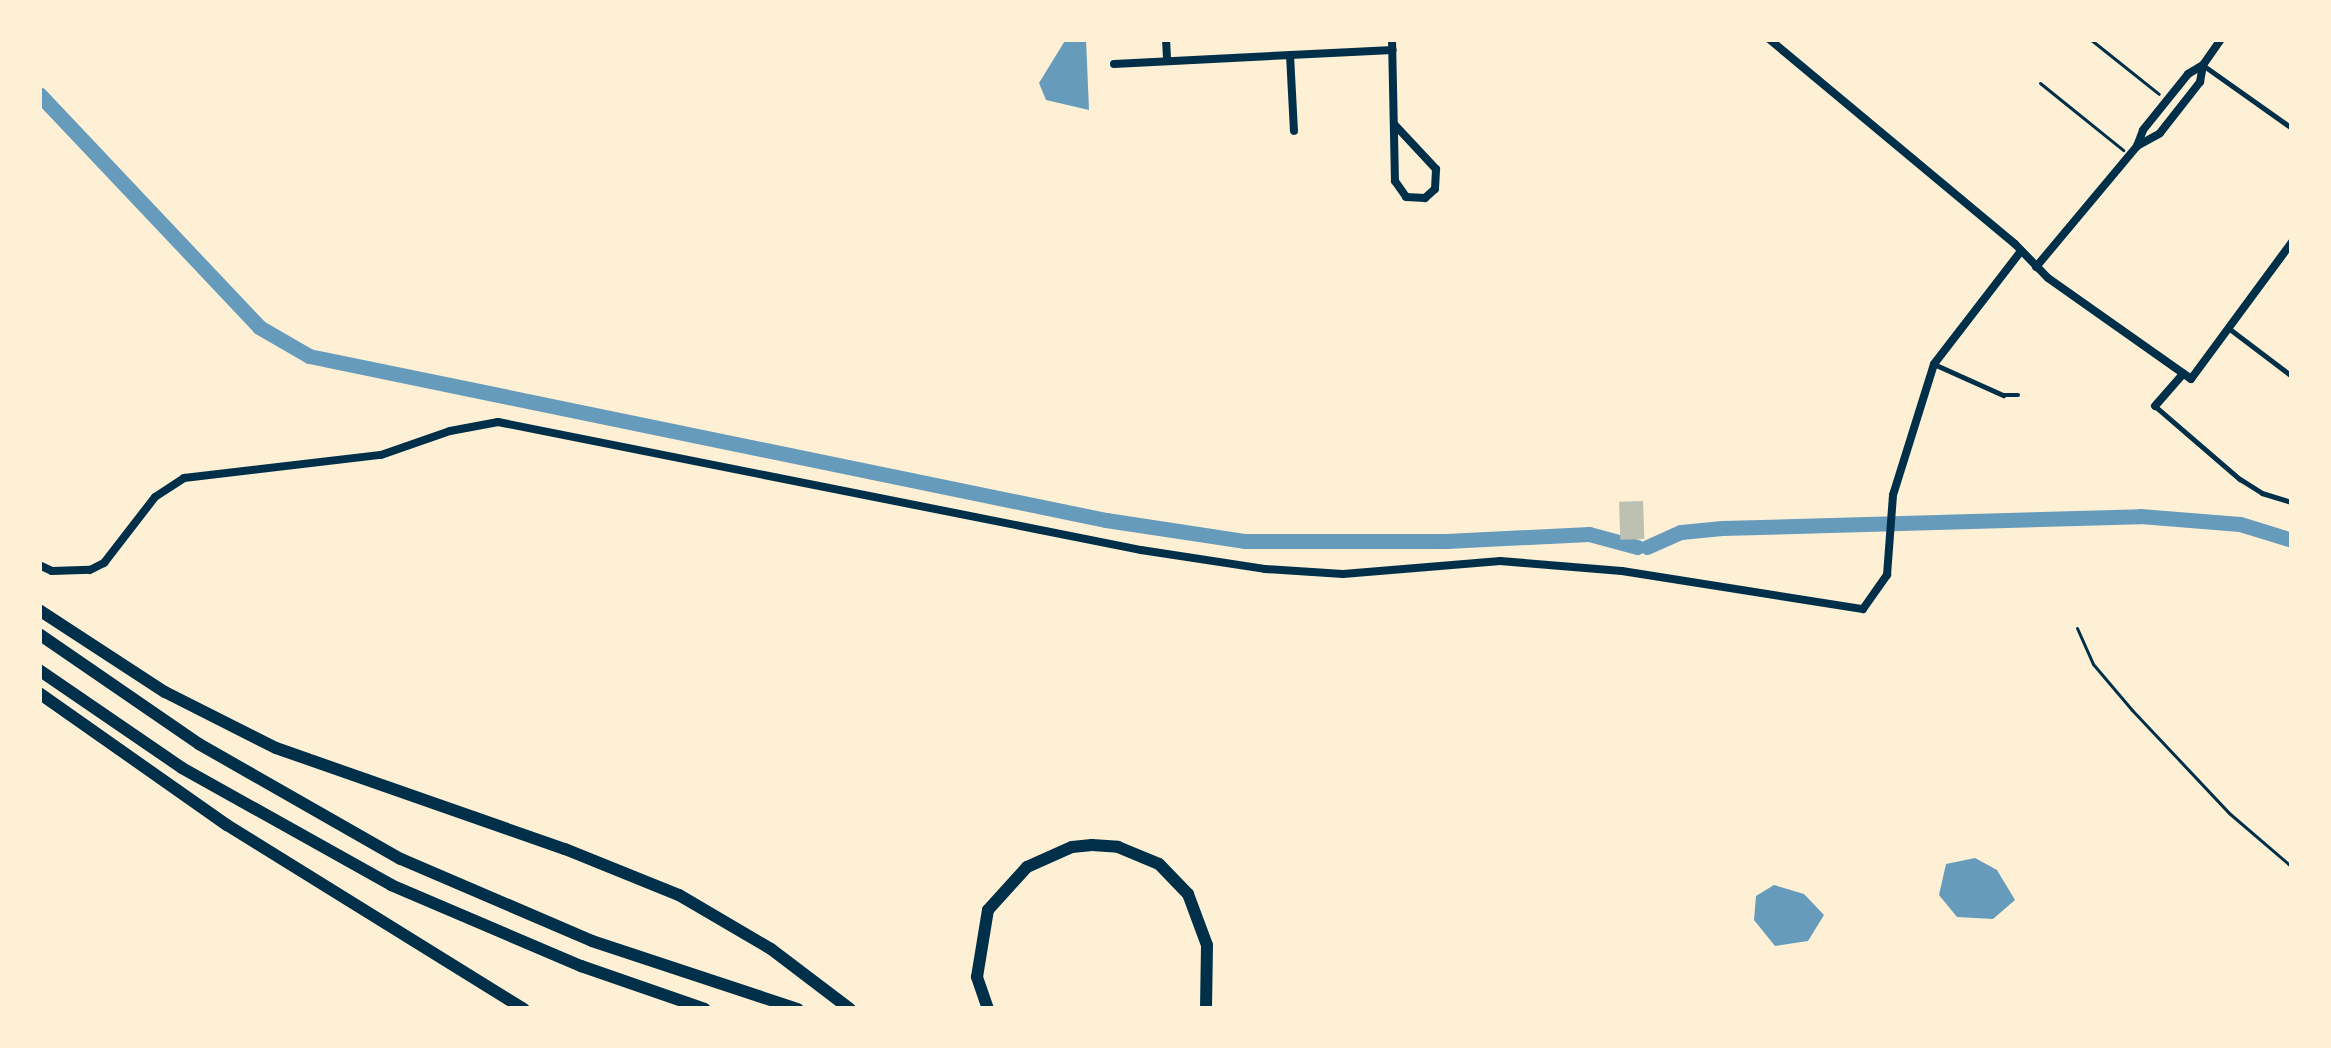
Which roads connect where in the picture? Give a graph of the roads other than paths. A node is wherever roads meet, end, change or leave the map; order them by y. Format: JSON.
{"nodes":[{"id":1,"x":1166,"y":39,"type":"edge"},
{"id":2,"x":1769,"y":39,"type":"edge"},
{"id":3,"x":2221,"y":39,"type":"edge"},
{"id":4,"x":1392,"y":44,"type":"edge"},
{"id":5,"x":1290,"y":55,"type":"junction"},
{"id":6,"x":1167,"y":61,"type":"junction"},
{"id":7,"x":1114,"y":64,"type":"dead end"},
{"id":8,"x":2203,"y":65,"type":"junction"},
{"id":9,"x":1395,"y":125,"type":"junction"},
{"id":10,"x":2292,"y":128,"type":"edge"},
{"id":11,"x":1294,"y":131,"type":"dead end"},
{"id":12,"x":2137,"y":146,"type":"junction"},
{"id":13,"x":2292,"y":242,"type":"edge"},
{"id":14,"x":2021,"y":251,"type":"junction"},
{"id":15,"x":2036,"y":267,"type":"junction"},
{"id":16,"x":2230,"y":329,"type":"junction"},
{"id":17,"x":1934,"y":364,"type":"junction"},
{"id":18,"x":2183,"y":374,"type":"junction"},
{"id":19,"x":2292,"y":376,"type":"edge"},
{"id":20,"x":2018,"y":394,"type":"dead end"},
{"id":21,"x":2155,"y":406,"type":"joint"},
{"id":22,"x":2292,"y":502,"type":"edge"},
{"id":23,"x":39,"y":565,"type":"edge"},
{"id":24,"x":39,"y":610,"type":"edge"},
{"id":25,"x":39,"y":634,"type":"edge"},
{"id":26,"x":39,"y":670,"type":"edge"},
{"id":27,"x":39,"y":693,"type":"edge"},
{"id":28,"x":524,"y":1009,"type":"edge"},
{"id":29,"x":705,"y":1009,"type":"edge"},
{"id":30,"x":798,"y":1009,"type":"edge"},
{"id":31,"x":850,"y":1009,"type":"edge"},
{"id":32,"x":988,"y":1009,"type":"edge"},
{"id":33,"x":1206,"y":1009,"type":"edge"}],
"edges":[{"from":1,"to":6,"type":"street"},
{"from":2,"to":14,"type":"street"},
{"from":3,"to":8,"type":"street"},
{"from":4,"to":5,"type":"street"},
{"from":4,"to":9,"type":"street"},
{"from":5,"to":6,"type":"street"},
{"from":5,"to":11,"type":"street"},
{"from":6,"to":7,"type":"street"},
{"from":8,"to":10,"type":"lane"},
{"from":8,"to":12,"type":"street"},
{"from":8,"to":12,"type":"street"},
{"from":9,"to":9,"type":"street"},
{"from":12,"to":15,"type":"street"},
{"from":13,"to":16,"type":"street"},
{"from":14,"to":15,"type":"street"},
{"from":14,"to":17,"type":"street"},
{"from":15,"to":18,"type":"street"},
{"from":16,"to":18,"type":"street"},
{"from":16,"to":19,"type":"lane"},
{"from":17,"to":20,"type":"lane"},
{"from":17,"to":23,"type":"street"},
{"from":18,"to":21,"type":"street"},
{"from":21,"to":22,"type":"lane"},
{"from":24,"to":31,"type":"highway"},
{"from":25,"to":30,"type":"highway"},
{"from":26,"to":29,"type":"highway"},
{"from":27,"to":28,"type":"highway"},
{"from":32,"to":33,"type":"highway"}]}
